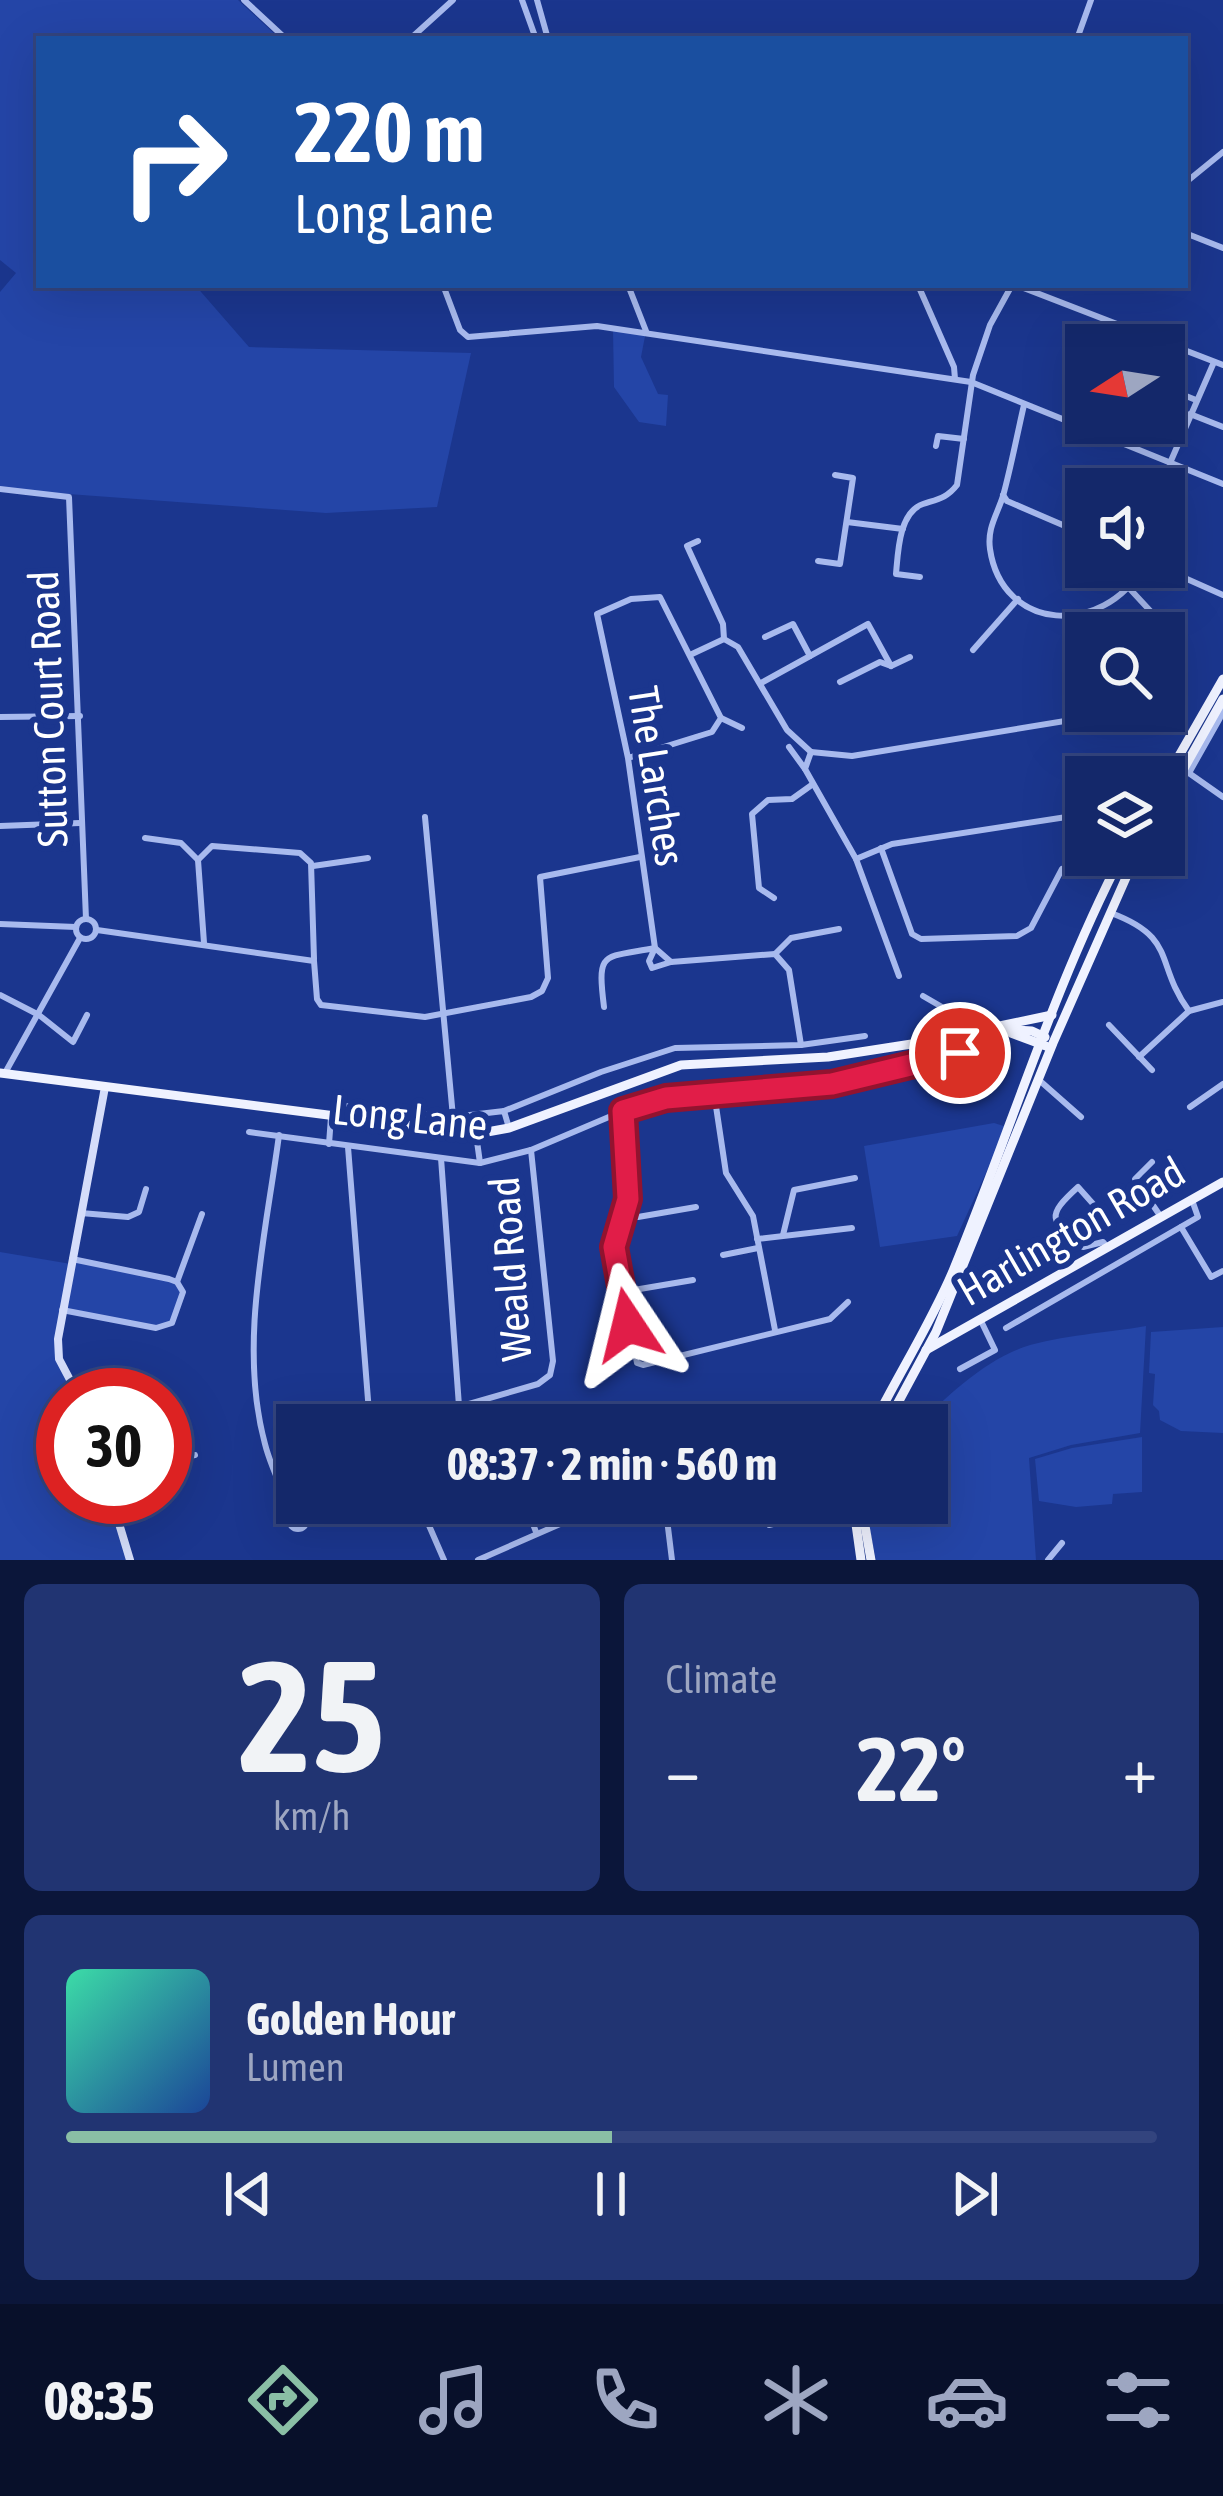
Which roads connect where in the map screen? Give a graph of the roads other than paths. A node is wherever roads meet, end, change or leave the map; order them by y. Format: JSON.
{"nodes":[{"id":1,"x":453,"y":0,"type":"edge"},
{"id":2,"x":522,"y":0,"type":"edge"},
{"id":3,"x":537,"y":0,"type":"edge"},
{"id":4,"x":1091,"y":0,"type":"edge"},
{"id":5,"x":246,"y":1,"type":"edge"},
{"id":6,"x":283,"y":36,"type":"edge"},
{"id":7,"x":413,"y":36,"type":"edge"},
{"id":8,"x":535,"y":36,"type":"edge"},
{"id":9,"x":547,"y":36,"type":"edge"},
{"id":10,"x":1078,"y":36,"type":"edge"},
{"id":11,"x":1223,"y":152,"type":"edge"},
{"id":12,"x":1188,"y":181,"type":"edge"},
{"id":13,"x":1188,"y":234,"type":"edge"},
{"id":14,"x":1223,"y":248,"type":"edge"},
{"id":15,"x":444,"y":288,"type":"edge"},
{"id":16,"x":629,"y":288,"type":"edge"},
{"id":17,"x":919,"y":288,"type":"edge"},
{"id":18,"x":1012,"y":288,"type":"edge"},
{"id":19,"x":1022,"y":288,"type":"edge"},
{"id":20,"x":1116,"y":324,"type":"edge"},
{"id":21,"x":646,"y":331,"type":"junction"},
{"id":22,"x":1185,"y":350,"type":"edge"},
{"id":23,"x":1219,"y":363,"type":"edge"},
{"id":24,"x":955,"y":379,"type":"junction"},
{"id":25,"x":971,"y":382,"type":"junction"},
{"id":26,"x":1185,"y":396,"type":"edge"},
{"id":27,"x":1196,"y":400,"type":"junction"},
{"id":28,"x":1024,"y":405,"type":"junction"},
{"id":29,"x":1190,"y":415,"type":"junction"},
{"id":30,"x":1065,"y":421,"type":"edge"},
{"id":31,"x":1223,"y":427,"type":"edge"},
{"id":32,"x":964,"y":439,"type":"junction"},
{"id":33,"x":1122,"y":444,"type":"edge"},
{"id":34,"x":936,"y":446,"type":"dead end"},
{"id":35,"x":1170,"y":463,"type":"junction"},
{"id":36,"x":835,"y":475,"type":"dead end"},
{"id":37,"x":1223,"y":484,"type":"edge"},
{"id":38,"x":0,"y":488,"type":"edge"},
{"id":39,"x":1003,"y":495,"type":"junction"},
{"id":40,"x":847,"y":522,"type":"junction"},
{"id":41,"x":1065,"y":526,"type":"edge"},
{"id":42,"x":904,"y":530,"type":"junction"},
{"id":43,"x":698,"y":542,"type":"dead end"},
{"id":44,"x":818,"y":561,"type":"dead end"},
{"id":45,"x":920,"y":577,"type":"dead end"},
{"id":46,"x":1185,"y":579,"type":"edge"},
{"id":47,"x":1129,"y":588,"type":"joint"},
{"id":48,"x":1223,"y":596,"type":"edge"},
{"id":49,"x":1018,"y":599,"type":"junction"},
{"id":50,"x":1151,"y":612,"type":"edge"},
{"id":51,"x":765,"y":638,"type":"dead end"},
{"id":52,"x":724,"y":639,"type":"junction"},
{"id":53,"x":973,"y":650,"type":"dead end"},
{"id":54,"x":692,"y":654,"type":"junction"},
{"id":55,"x":809,"y":656,"type":"junction"},
{"id":56,"x":910,"y":657,"type":"dead end"},
{"id":57,"x":891,"y":666,"type":"junction"},
{"id":58,"x":1223,"y":679,"type":"edge"},
{"id":59,"x":840,"y":682,"type":"dead end"},
{"id":60,"x":759,"y":684,"type":"junction"},
{"id":61,"x":1221,"y":702,"type":"edge"},
{"id":62,"x":80,"y":716,"type":"junction"},
{"id":63,"x":0,"y":717,"type":"edge"},
{"id":64,"x":722,"y":718,"type":"junction"},
{"id":65,"x":1065,"y":721,"type":"edge"},
{"id":66,"x":742,"y":728,"type":"dead end"},
{"id":67,"x":789,"y":747,"type":"dead end"},
{"id":68,"x":811,"y":752,"type":"junction"},
{"id":69,"x":1179,"y":756,"type":"edge"},
{"id":70,"x":628,"y":758,"type":"junction"},
{"id":71,"x":805,"y":769,"type":"junction"},
{"id":72,"x":1186,"y":771,"type":"joint"},
{"id":73,"x":814,"y":784,"type":"junction"},
{"id":74,"x":1223,"y":797,"type":"edge"},
{"id":75,"x":425,"y":817,"type":"dead end"},
{"id":76,"x":1065,"y":817,"type":"edge"},
{"id":77,"x":82,"y":823,"type":"junction"},
{"id":78,"x":0,"y":826,"type":"edge"},
{"id":79,"x":146,"y":838,"type":"dead end"},
{"id":80,"x":881,"y":848,"type":"junction"},
{"id":81,"x":640,"y":857,"type":"junction"},
{"id":82,"x":368,"y":858,"type":"dead end"},
{"id":83,"x":856,"y":859,"type":"junction"},
{"id":84,"x":198,"y":860,"type":"junction"},
{"id":85,"x":311,"y":867,"type":"junction"},
{"id":86,"x":1062,"y":868,"type":"dead end"},
{"id":87,"x":1116,"y":876,"type":"edge"},
{"id":88,"x":1120,"y":876,"type":"edge"},
{"id":89,"x":1114,"y":883,"type":"junction"},
{"id":90,"x":774,"y":898,"type":"dead end"},
{"id":91,"x":1109,"y":912,"type":"junction"},
{"id":92,"x":86,"y":919,"type":"junction"},
{"id":93,"x":0,"y":924,"type":"edge"},
{"id":94,"x":76,"y":927,"type":"junction"},
{"id":95,"x":839,"y":929,"type":"dead end"},
{"id":96,"x":97,"y":930,"type":"junction"},
{"id":97,"x":80,"y":938,"type":"junction"},
{"id":98,"x":204,"y":943,"type":"junction"},
{"id":99,"x":655,"y":949,"type":"junction"},
{"id":100,"x":776,"y":954,"type":"junction"},
{"id":101,"x":314,"y":961,"type":"junction"},
{"id":102,"x":671,"y":962,"type":"junction"},
{"id":103,"x":900,"y":971,"type":"dead end"},
{"id":104,"x":0,"y":995,"type":"edge"},
{"id":105,"x":923,"y":996,"type":"dead end"},
{"id":106,"x":1223,"y":1002,"type":"edge"},
{"id":107,"x":604,"y":1007,"type":"dead end"},
{"id":108,"x":1189,"y":1011,"type":"junction"},
{"id":109,"x":39,"y":1015,"type":"junction"},
{"id":110,"x":87,"y":1015,"type":"dead end"},
{"id":111,"x":442,"y":1015,"type":"junction"},
{"id":112,"x":1052,"y":1015,"type":"junction"},
{"id":113,"x":989,"y":1016,"type":"dead end"},
{"id":114,"x":975,"y":1018,"type":"junction"},
{"id":115,"x":1109,"y":1025,"type":"dead end"},
{"id":116,"x":985,"y":1031,"type":"junction"},
{"id":117,"x":957,"y":1035,"type":"junction"},
{"id":118,"x":865,"y":1036,"type":"dead end"},
{"id":119,"x":1047,"y":1042,"type":"junction"},
{"id":120,"x":801,"y":1045,"type":"junction"},
{"id":121,"x":1139,"y":1057,"type":"junction"},
{"id":122,"x":1152,"y":1070,"type":"dead end"},
{"id":123,"x":3,"y":1073,"type":"edge"},
{"id":124,"x":1039,"y":1080,"type":"junction"},
{"id":125,"x":1223,"y":1084,"type":"edge"},
{"id":126,"x":104,"y":1087,"type":"junction"},
{"id":127,"x":714,"y":1093,"type":"junction"},
{"id":128,"x":1190,"y":1107,"type":"dead end"},
{"id":129,"x":504,"y":1111,"type":"junction"},
{"id":130,"x":623,"y":1111,"type":"junction"},
{"id":131,"x":332,"y":1117,"type":"junction"},
{"id":132,"x":453,"y":1117,"type":"junction"},
{"id":133,"x":1081,"y":1118,"type":"dead end"},
{"id":134,"x":509,"y":1128,"type":"junction"},
{"id":135,"x":249,"y":1132,"type":"dead end"},
{"id":136,"x":279,"y":1134,"type":"junction"},
{"id":137,"x":476,"y":1134,"type":"junction"},
{"id":138,"x":328,"y":1144,"type":"junction"},
{"id":139,"x":348,"y":1147,"type":"junction"},
{"id":140,"x":531,"y":1150,"type":"junction"},
{"id":141,"x":441,"y":1158,"type":"junction"},
{"id":142,"x":1152,"y":1162,"type":"dead end"},
{"id":143,"x":480,"y":1163,"type":"junction"},
{"id":144,"x":855,"y":1178,"type":"dead end"},
{"id":145,"x":1223,"y":1182,"type":"edge"},
{"id":146,"x":146,"y":1189,"type":"dead end"},
{"id":147,"x":1192,"y":1200,"type":"junction"},
{"id":148,"x":696,"y":1207,"type":"dead end"},
{"id":149,"x":81,"y":1213,"type":"junction"},
{"id":150,"x":202,"y":1214,"type":"dead end"},
{"id":151,"x":623,"y":1214,"type":"junction"},
{"id":152,"x":1103,"y":1215,"type":"dead end"},
{"id":153,"x":1161,"y":1217,"type":"junction"},
{"id":154,"x":1181,"y":1227,"type":"junction"},
{"id":155,"x":852,"y":1228,"type":"dead end"},
{"id":156,"x":783,"y":1235,"type":"junction"},
{"id":157,"x":758,"y":1244,"type":"junction"},
{"id":158,"x":1108,"y":1248,"type":"junction"},
{"id":159,"x":723,"y":1255,"type":"dead end"},
{"id":160,"x":72,"y":1259,"type":"junction"},
{"id":161,"x":1072,"y":1269,"type":"junction"},
{"id":162,"x":1223,"y":1271,"type":"edge"},
{"id":163,"x":694,"y":1280,"type":"dead end"},
{"id":164,"x":177,"y":1282,"type":"junction"},
{"id":165,"x":1081,"y":1285,"type":"junction"},
{"id":166,"x":622,"y":1292,"type":"junction"},
{"id":167,"x":848,"y":1302,"type":"dead end"},
{"id":168,"x":62,"y":1310,"type":"junction"},
{"id":169,"x":981,"y":1321,"type":"junction"},
{"id":170,"x":1006,"y":1328,"type":"dead end"},
{"id":171,"x":775,"y":1332,"type":"junction"},
{"id":172,"x":931,"y":1332,"type":"junction"},
{"id":173,"x":952,"y":1337,"type":"junction"},
{"id":174,"x":926,"y":1350,"type":"junction"},
{"id":175,"x":64,"y":1368,"type":"edge"},
{"id":176,"x":960,"y":1369,"type":"dead end"},
{"id":177,"x":368,"y":1404,"type":"edge"},
{"id":178,"x":459,"y":1404,"type":"edge"},
{"id":179,"x":466,"y":1404,"type":"edge"},
{"id":180,"x":886,"y":1404,"type":"edge"},
{"id":181,"x":897,"y":1404,"type":"edge"},
{"id":182,"x":196,"y":1455,"type":"dead end"},
{"id":183,"x":192,"y":1456,"type":"edge"},
{"id":184,"x":276,"y":1463,"type":"edge"},
{"id":185,"x":272,"y":1464,"type":"junction"},
{"id":186,"x":276,"y":1474,"type":"edge"},
{"id":187,"x":119,"y":1524,"type":"edge"},
{"id":188,"x":428,"y":1524,"type":"edge"},
{"id":189,"x":533,"y":1524,"type":"edge"},
{"id":190,"x":556,"y":1524,"type":"edge"},
{"id":191,"x":667,"y":1524,"type":"edge"},
{"id":192,"x":858,"y":1524,"type":"edge"},
{"id":193,"x":862,"y":1524,"type":"edge"},
{"id":194,"x":536,"y":1532,"type":"junction"},
{"id":195,"x":1062,"y":1543,"type":"dead end"},
{"id":196,"x":130,"y":1560,"type":"edge"},
{"id":197,"x":444,"y":1560,"type":"edge"},
{"id":198,"x":478,"y":1560,"type":"edge"},
{"id":199,"x":671,"y":1560,"type":"edge"},
{"id":200,"x":861,"y":1560,"type":"edge"},
{"id":201,"x":871,"y":1560,"type":"edge"},
{"id":202,"x":1048,"y":1560,"type":"edge"}],
"edges":[{"from":1,"to":7,"type":"street"},
{"from":2,"to":8,"type":"street"},
{"from":3,"to":9,"type":"street"},
{"from":4,"to":10,"type":"street"},
{"from":5,"to":6,"type":"street"},
{"from":11,"to":12,"type":"street"},
{"from":13,"to":14,"type":"street"},
{"from":15,"to":21,"type":"street"},
{"from":16,"to":21,"type":"street"},
{"from":17,"to":24,"type":"street"},
{"from":18,"to":25,"type":"street"},
{"from":19,"to":20,"type":"street"},
{"from":21,"to":24,"type":"street"},
{"from":22,"to":23,"type":"street"},
{"from":23,"to":27,"type":"street"},
{"from":24,"to":25,"type":"street"},
{"from":25,"to":28,"type":"street"},
{"from":25,"to":32,"type":"street"},
{"from":26,"to":27,"type":"street"},
{"from":27,"to":29,"type":"street"},
{"from":28,"to":30,"type":"street"},
{"from":28,"to":39,"type":"street"},
{"from":29,"to":31,"type":"street"},
{"from":29,"to":35,"type":"street"},
{"from":32,"to":34,"type":"street"},
{"from":32,"to":42,"type":"street"},
{"from":33,"to":35,"type":"street"},
{"from":35,"to":37,"type":"street"},
{"from":36,"to":40,"type":"street"},
{"from":38,"to":62,"type":"street","name":"Sutton Court Road"},
{"from":39,"to":41,"type":"street"},
{"from":39,"to":49,"type":"street"},
{"from":40,"to":42,"type":"street"},
{"from":40,"to":44,"type":"street"},
{"from":42,"to":45,"type":"street"},
{"from":43,"to":52,"type":"street"},
{"from":46,"to":48,"type":"street"},
{"from":47,"to":49,"type":"street"},
{"from":47,"to":50,"type":"street"},
{"from":49,"to":53,"type":"street"},
{"from":51,"to":55,"type":"street"},
{"from":52,"to":54,"type":"street"},
{"from":52,"to":60,"type":"street"},
{"from":54,"to":64,"type":"street"},
{"from":54,"to":70,"type":"street","name":"The Larches"},
{"from":55,"to":57,"type":"street"},
{"from":55,"to":60,"type":"street"},
{"from":56,"to":57,"type":"street"},
{"from":57,"to":59,"type":"street"},
{"from":58,"to":69,"type":"main road"},
{"from":60,"to":68,"type":"street"},
{"from":61,"to":72,"type":"main road"},
{"from":62,"to":63,"type":"street"},
{"from":62,"to":77,"type":"street","name":"Sutton Court Road"},
{"from":64,"to":66,"type":"street"},
{"from":64,"to":70,"type":"street"},
{"from":65,"to":68,"type":"street"},
{"from":67,"to":71,"type":"street"},
{"from":68,"to":71,"type":"street"},
{"from":70,"to":81,"type":"street","name":"The Larches"},
{"from":71,"to":73,"type":"street"},
{"from":72,"to":74,"type":"street"},
{"from":73,"to":83,"type":"street"},
{"from":73,"to":90,"type":"street"},
{"from":75,"to":111,"type":"street"},
{"from":76,"to":80,"type":"street"},
{"from":77,"to":78,"type":"street"},
{"from":77,"to":92,"type":"street","name":"Sutton Court Road"},
{"from":79,"to":84,"type":"street"},
{"from":80,"to":83,"type":"street"},
{"from":80,"to":86,"type":"street"},
{"from":81,"to":99,"type":"street","name":"The Larches"},
{"from":81,"to":111,"type":"street"},
{"from":82,"to":85,"type":"street"},
{"from":83,"to":103,"type":"street"},
{"from":84,"to":85,"type":"street"},
{"from":84,"to":98,"type":"street"},
{"from":85,"to":101,"type":"street"},
{"from":87,"to":89,"type":"main road"},
{"from":88,"to":89,"type":"main road"},
{"from":89,"to":91,"type":"main road"},
{"from":89,"to":112,"type":"main road"},
{"from":91,"to":108,"type":"street"},
{"from":91,"to":119,"type":"main road"},
{"from":92,"to":94,"type":"street"},
{"from":92,"to":96,"type":"street"},
{"from":93,"to":94,"type":"street"},
{"from":94,"to":97,"type":"street"},
{"from":95,"to":100,"type":"street"},
{"from":96,"to":97,"type":"street"},
{"from":96,"to":98,"type":"street"},
{"from":97,"to":109,"type":"street"},
{"from":98,"to":101,"type":"street"},
{"from":99,"to":102,"type":"street"},
{"from":99,"to":102,"type":"street"},
{"from":99,"to":107,"type":"street"},
{"from":100,"to":102,"type":"street"},
{"from":100,"to":120,"type":"street"},
{"from":101,"to":111,"type":"street"},
{"from":104,"to":109,"type":"street"},
{"from":105,"to":114,"type":"street"},
{"from":106,"to":108,"type":"street"},
{"from":108,"to":121,"type":"street"},
{"from":109,"to":110,"type":"street"},
{"from":109,"to":123,"type":"street"},
{"from":111,"to":132,"type":"street"},
{"from":112,"to":116,"type":"main road","name":"Long Lane"},
{"from":112,"to":119,"type":"main road"},
{"from":113,"to":114,"type":"street"},
{"from":114,"to":116,"type":"street"},
{"from":115,"to":121,"type":"street"},
{"from":116,"to":117,"type":"main road","name":"Long Lane"},
{"from":116,"to":119,"type":"main road","name":"Long Lane"},
{"from":117,"to":127,"type":"street","name":"Long Lane"},
{"from":117,"to":134,"type":"main road","name":"Long Lane"},
{"from":118,"to":120,"type":"street","name":"Long Lane"},
{"from":119,"to":124,"type":"main road"},
{"from":119,"to":172,"type":"main road"},
{"from":120,"to":129,"type":"street","name":"Long Lane"},
{"from":121,"to":122,"type":"street"},
{"from":123,"to":126,"type":"main road","name":"Long Lane"},
{"from":124,"to":133,"type":"street"},
{"from":124,"to":172,"type":"main road"},
{"from":125,"to":128,"type":"street"},
{"from":126,"to":131,"type":"main road","name":"Long Lane"},
{"from":126,"to":149,"type":"street"},
{"from":127,"to":130,"type":"street","name":"Long Lane"},
{"from":127,"to":157,"type":"street"},
{"from":129,"to":132,"type":"street","name":"Long Lane"},
{"from":129,"to":134,"type":"street","name":"Long Lane"},
{"from":130,"to":140,"type":"street","name":"Long Lane"},
{"from":130,"to":151,"type":"street"},
{"from":131,"to":132,"type":"street","name":"Long Lane"},
{"from":131,"to":137,"type":"main road","name":"Long Lane"},
{"from":131,"to":138,"type":"street"},
{"from":134,"to":137,"type":"main road","name":"Long Lane"},
{"from":135,"to":136,"type":"street","name":"Long Lane"},
{"from":136,"to":138,"type":"street","name":"Long Lane"},
{"from":136,"to":185,"type":"street"},
{"from":137,"to":143,"type":"street"},
{"from":138,"to":139,"type":"street","name":"Long Lane"},
{"from":139,"to":141,"type":"street","name":"Long Lane"},
{"from":139,"to":177,"type":"street"},
{"from":140,"to":143,"type":"street","name":"Long Lane"},
{"from":140,"to":179,"type":"street","name":"Weald Road"},
{"from":141,"to":143,"type":"street","name":"Long Lane"},
{"from":141,"to":178,"type":"street"},
{"from":142,"to":153,"type":"street"},
{"from":144,"to":156,"type":"street"},
{"from":145,"to":147,"type":"main road","name":"Harlington Road"},
{"from":146,"to":149,"type":"street"},
{"from":147,"to":153,"type":"main road","name":"Harlington Road"},
{"from":147,"to":154,"type":"street"},
{"from":148,"to":151,"type":"street"},
{"from":149,"to":160,"type":"street"},
{"from":150,"to":164,"type":"street"},
{"from":151,"to":166,"type":"street"},
{"from":152,"to":158,"type":"street"},
{"from":153,"to":158,"type":"main road","name":"Harlington Road"},
{"from":154,"to":162,"type":"street"},
{"from":154,"to":165,"type":"street"},
{"from":155,"to":156,"type":"street"},
{"from":156,"to":157,"type":"street"},
{"from":157,"to":159,"type":"street"},
{"from":157,"to":171,"type":"street"},
{"from":158,"to":161,"type":"main road","name":"Harlington Road"},
{"from":160,"to":164,"type":"street"},
{"from":160,"to":168,"type":"street"},
{"from":161,"to":165,"type":"street"},
{"from":161,"to":169,"type":"main road","name":"Harlington Road"},
{"from":163,"to":166,"type":"street"},
{"from":164,"to":168,"type":"street"},
{"from":165,"to":170,"type":"street"},
{"from":166,"to":171,"type":"street"},
{"from":167,"to":171,"type":"street"},
{"from":168,"to":175,"type":"street"},
{"from":169,"to":173,"type":"main road","name":"Harlington Road"},
{"from":169,"to":176,"type":"street"},
{"from":172,"to":173,"type":"main road","name":"Harlington Road"},
{"from":172,"to":174,"type":"main road"},
{"from":172,"to":180,"type":"main road"},
{"from":173,"to":174,"type":"main road","name":"Harlington Road"},
{"from":174,"to":181,"type":"main road"},
{"from":182,"to":183,"type":"street"},
{"from":184,"to":185,"type":"street"},
{"from":185,"to":186,"type":"street"},
{"from":187,"to":196,"type":"street"},
{"from":188,"to":197,"type":"street"},
{"from":189,"to":194,"type":"street"},
{"from":190,"to":194,"type":"street"},
{"from":191,"to":199,"type":"street"},
{"from":192,"to":200,"type":"main road"},
{"from":193,"to":201,"type":"main road"},
{"from":194,"to":198,"type":"street"},
{"from":195,"to":202,"type":"street"}]}
